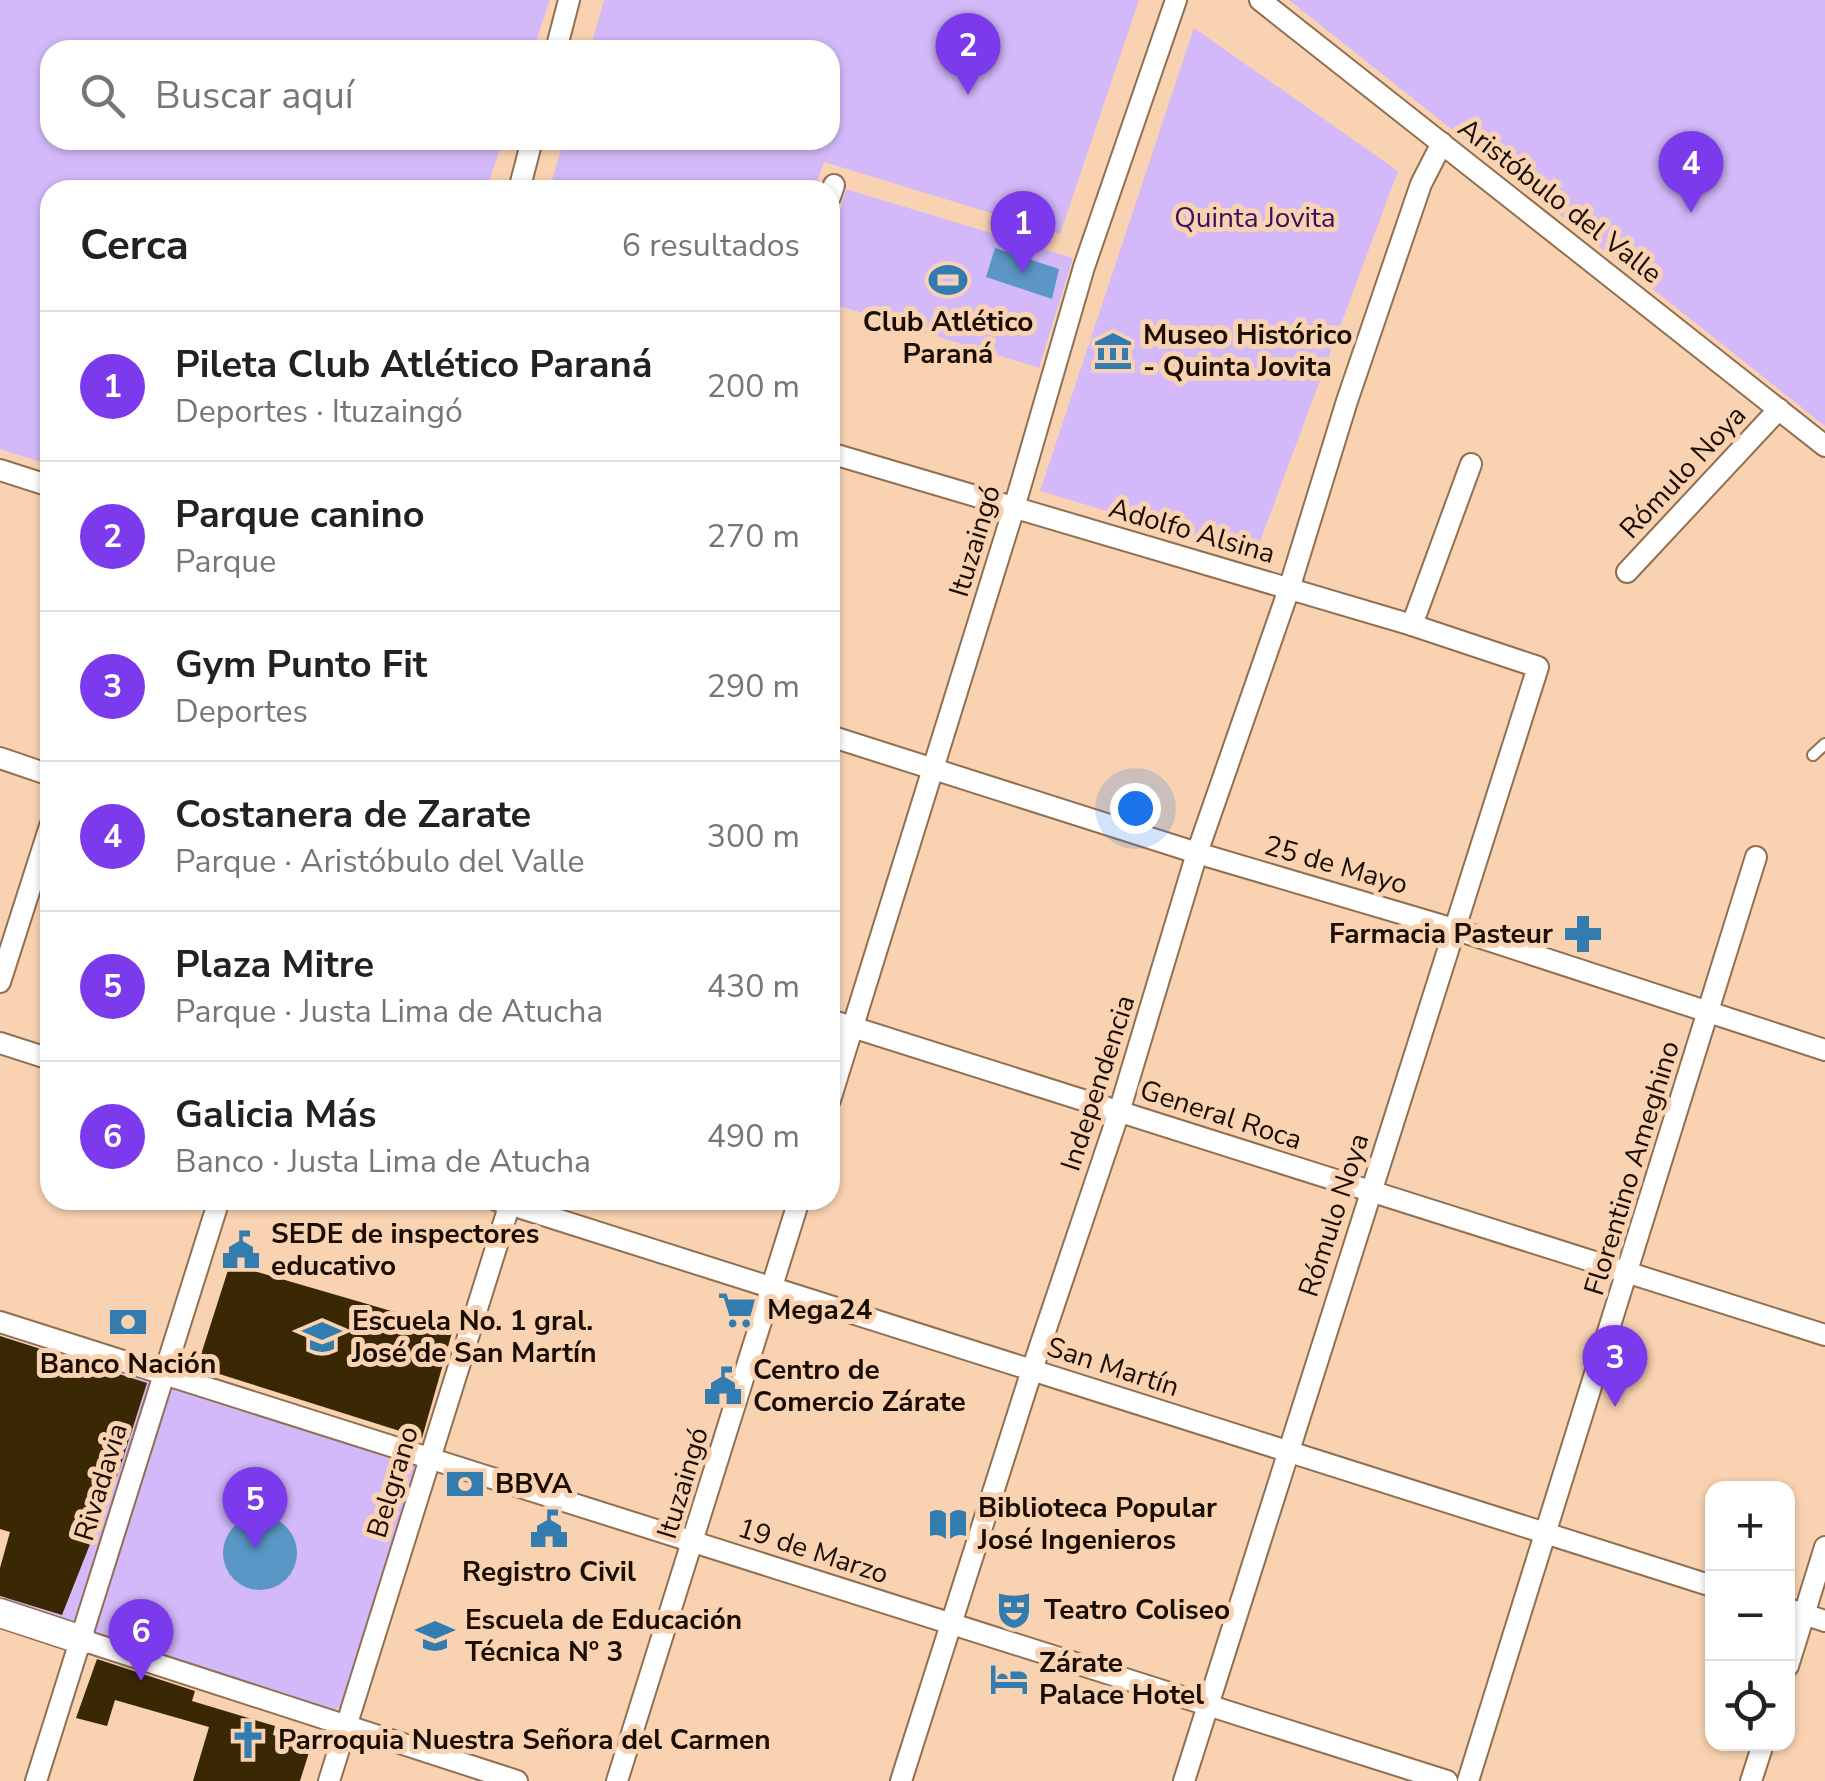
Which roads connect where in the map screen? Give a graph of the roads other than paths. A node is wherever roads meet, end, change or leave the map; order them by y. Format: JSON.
{"nodes":[{"id":1,"x":569,"y":0,"type":"edge"},
{"id":2,"x":1176,"y":0,"type":"edge"},
{"id":3,"x":1260,"y":0,"type":"edge"},
{"id":4,"x":559,"y":40,"type":"edge"},
{"id":5,"x":1442,"y":144,"type":"junction"},
{"id":6,"x":529,"y":150,"type":"edge"},
{"id":7,"x":522,"y":180,"type":"edge"},
{"id":8,"x":1779,"y":410,"type":"junction"},
{"id":9,"x":1825,"y":446,"type":"edge"},
{"id":10,"x":840,"y":456,"type":"edge"},
{"id":11,"x":1472,"y":464,"type":"dead end"},
{"id":12,"x":0,"y":470,"type":"edge"},
{"id":13,"x":40,"y":483,"type":"edge"},
{"id":14,"x":1014,"y":508,"type":"junction"},
{"id":15,"x":1627,"y":572,"type":"dead end"},
{"id":16,"x":1288,"y":588,"type":"junction"},
{"id":17,"x":1412,"y":625,"type":"junction"},
{"id":18,"x":1538,"y":667,"type":"joint"},
{"id":19,"x":840,"y":739,"type":"edge"},
{"id":20,"x":1825,"y":744,"type":"edge"},
{"id":21,"x":1813,"y":755,"type":"dead end"},
{"id":22,"x":0,"y":758,"type":"edge"},
{"id":23,"x":933,"y":768,"type":"junction"},
{"id":24,"x":40,"y":772,"type":"edge"},
{"id":25,"x":1197,"y":854,"type":"junction"},
{"id":26,"x":40,"y":857,"type":"edge"},
{"id":27,"x":1756,"y":858,"type":"dead end"},
{"id":28,"x":1454,"y":929,"type":"junction"},
{"id":29,"x":0,"y":982,"type":"edge"},
{"id":30,"x":1709,"y":1014,"type":"junction"},
{"id":31,"x":840,"y":1023,"type":"edge"},
{"id":32,"x":853,"y":1027,"type":"junction"},
{"id":33,"x":0,"y":1043,"type":"edge"},
{"id":34,"x":1825,"y":1050,"type":"edge"},
{"id":35,"x":40,"y":1056,"type":"edge"},
{"id":36,"x":840,"y":1068,"type":"edge"},
{"id":37,"x":1119,"y":1112,"type":"junction"},
{"id":38,"x":1370,"y":1191,"type":"junction"},
{"id":39,"x":216,"y":1210,"type":"edge"},
{"id":40,"x":503,"y":1210,"type":"edge"},
{"id":41,"x":534,"y":1210,"type":"edge"},
{"id":42,"x":796,"y":1210,"type":"edge"},
{"id":43,"x":1628,"y":1272,"type":"junction"},
{"id":44,"x":772,"y":1288,"type":"junction"},
{"id":45,"x":0,"y":1322,"type":"edge"},
{"id":46,"x":1825,"y":1334,"type":"edge"},
{"id":47,"x":1032,"y":1370,"type":"junction"},
{"id":48,"x":162,"y":1374,"type":"junction"},
{"id":49,"x":1286,"y":1451,"type":"junction"},
{"id":50,"x":429,"y":1456,"type":"junction"},
{"id":51,"x":1546,"y":1534,"type":"junction"},
{"id":52,"x":694,"y":1541,"type":"junction"},
{"id":53,"x":1825,"y":1548,"type":"edge"},
{"id":54,"x":1705,"y":1584,"type":"edge"},
{"id":55,"x":1796,"y":1612,"type":"edge"},
{"id":56,"x":0,"y":1614,"type":"edge"},
{"id":57,"x":1825,"y":1621,"type":"edge"},
{"id":58,"x":950,"y":1624,"type":"junction"},
{"id":59,"x":82,"y":1640,"type":"junction"},
{"id":60,"x":1789,"y":1661,"type":"edge"},
{"id":61,"x":1207,"y":1705,"type":"junction"},
{"id":62,"x":347,"y":1724,"type":"junction"},
{"id":63,"x":1761,"y":1751,"type":"edge"},
{"id":64,"x":36,"y":1781,"type":"edge"},
{"id":65,"x":329,"y":1781,"type":"edge"},
{"id":66,"x":517,"y":1781,"type":"edge"},
{"id":67,"x":618,"y":1781,"type":"edge"},
{"id":68,"x":901,"y":1781,"type":"edge"},
{"id":69,"x":1184,"y":1781,"type":"edge"},
{"id":70,"x":1447,"y":1781,"type":"edge"},
{"id":71,"x":1468,"y":1781,"type":"edge"},
{"id":72,"x":1751,"y":1781,"type":"edge"}],
"edges":[{"from":1,"to":4,"type":"street"},
{"from":2,"to":14,"type":"street","name":"Ituzaingó"},
{"from":3,"to":5,"type":"street","name":"Aristóbulo del Valle"},
{"from":5,"to":8,"type":"street","name":"Aristóbulo del Valle"},
{"from":5,"to":16,"type":"street","name":"Independencia"},
{"from":6,"to":7,"type":"street"},
{"from":8,"to":9,"type":"street","name":"Aristóbulo del Valle"},
{"from":8,"to":15,"type":"street","name":"Rómulo Noya"},
{"from":10,"to":14,"type":"street","name":"Adolfo Alsina"},
{"from":11,"to":17,"type":"street"},
{"from":12,"to":13,"type":"street"},
{"from":14,"to":16,"type":"street","name":"Adolfo Alsina"},
{"from":14,"to":23,"type":"street","name":"Ituzaingó"},
{"from":16,"to":17,"type":"street","name":"Adolfo Alsina"},
{"from":16,"to":25,"type":"street","name":"Independencia"},
{"from":17,"to":18,"type":"street","name":"Adolfo Alsina"},
{"from":18,"to":28,"type":"street","name":"Rómulo Noya"},
{"from":19,"to":23,"type":"street","name":"25 de Mayo"},
{"from":20,"to":21,"type":"lane"},
{"from":22,"to":24,"type":"street"},
{"from":23,"to":25,"type":"street","name":"25 de Mayo"},
{"from":23,"to":32,"type":"street","name":"Ituzaingó"},
{"from":25,"to":28,"type":"street","name":"25 de Mayo"},
{"from":25,"to":37,"type":"street","name":"Independencia"},
{"from":26,"to":29,"type":"street"},
{"from":27,"to":30,"type":"street","name":"Florentino Ameghino"},
{"from":28,"to":30,"type":"street","name":"25 de Mayo"},
{"from":28,"to":38,"type":"street","name":"Rómulo Noya"},
{"from":30,"to":34,"type":"street","name":"25 de Mayo"},
{"from":30,"to":43,"type":"street","name":"Florentino Ameghino"},
{"from":31,"to":32,"type":"street","name":"General Roca"},
{"from":32,"to":36,"type":"street","name":"Ituzaingó"},
{"from":32,"to":37,"type":"street","name":"General Roca"},
{"from":33,"to":35,"type":"street"},
{"from":37,"to":38,"type":"street","name":"General Roca"},
{"from":37,"to":47,"type":"street","name":"Independencia"},
{"from":38,"to":43,"type":"street","name":"General Roca"},
{"from":38,"to":49,"type":"street","name":"Rómulo Noya"},
{"from":39,"to":48,"type":"street","name":"Rivadavia"},
{"from":40,"to":50,"type":"street","name":"Belgrano"},
{"from":41,"to":44,"type":"street","name":"San Martín"},
{"from":42,"to":44,"type":"street","name":"Ituzaingó"},
{"from":43,"to":46,"type":"street","name":"General Roca"},
{"from":43,"to":51,"type":"street","name":"Florentino Ameghino"},
{"from":44,"to":47,"type":"street","name":"San Martín"},
{"from":44,"to":52,"type":"street","name":"Ituzaingó"},
{"from":45,"to":48,"type":"street","name":"19 de Marzo"},
{"from":47,"to":49,"type":"street","name":"San Martín"},
{"from":47,"to":58,"type":"street","name":"Independencia"},
{"from":48,"to":50,"type":"street","name":"19 de Marzo"},
{"from":48,"to":59,"type":"street","name":"Rivadavia"},
{"from":49,"to":51,"type":"street","name":"San Martín"},
{"from":49,"to":61,"type":"street","name":"Rómulo Noya"},
{"from":50,"to":52,"type":"street","name":"19 de Marzo"},
{"from":50,"to":62,"type":"street","name":"Belgrano"},
{"from":51,"to":54,"type":"street","name":"San Martín"},
{"from":51,"to":71,"type":"street","name":"Florentino Ameghino"},
{"from":52,"to":58,"type":"street","name":"19 de Marzo"},
{"from":52,"to":67,"type":"street","name":"Ituzaingó"},
{"from":53,"to":55,"type":"street"},
{"from":55,"to":57,"type":"street"},
{"from":55,"to":60,"type":"street"},
{"from":56,"to":59,"type":"street"},
{"from":58,"to":61,"type":"street","name":"19 de Marzo"},
{"from":58,"to":68,"type":"street","name":"Independencia"},
{"from":59,"to":62,"type":"street"},
{"from":59,"to":64,"type":"street","name":"Rivadavia"},
{"from":61,"to":69,"type":"street","name":"Rómulo Noya"},
{"from":61,"to":70,"type":"street","name":"19 de Marzo"},
{"from":62,"to":65,"type":"street","name":"Belgrano"},
{"from":62,"to":66,"type":"street"},
{"from":63,"to":72,"type":"street"}]}
